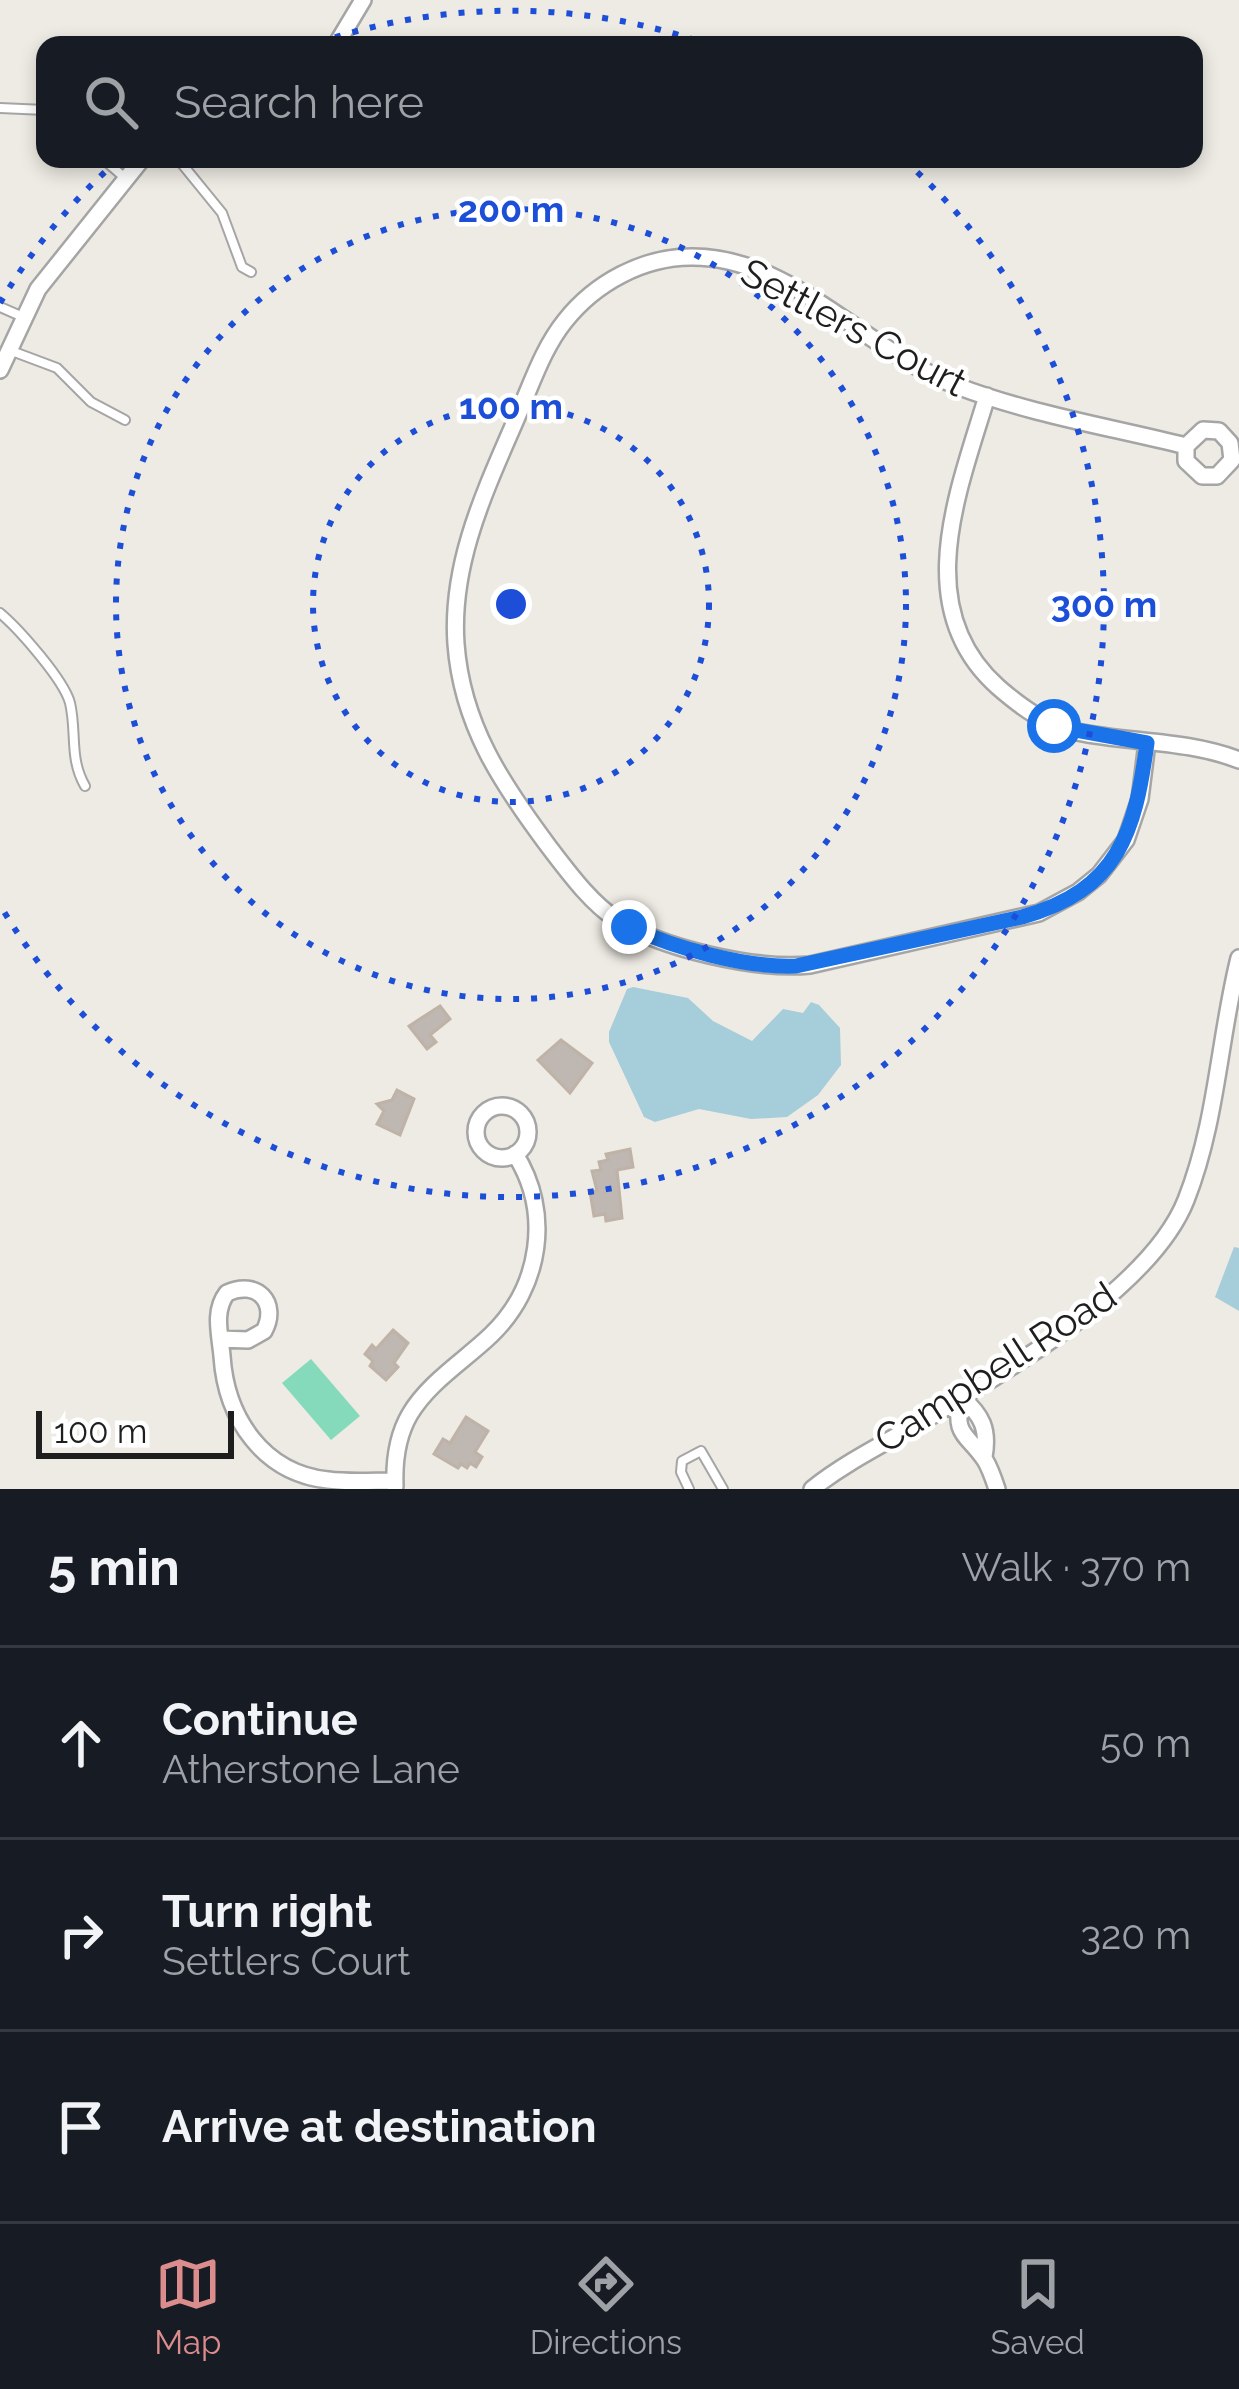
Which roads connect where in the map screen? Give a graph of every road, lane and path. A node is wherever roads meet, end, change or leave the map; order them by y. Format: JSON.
{"nodes":[{"id":1,"x":363,"y":0,"type":"edge"},
{"id":2,"x":341,"y":36,"type":"edge"},
{"id":3,"x":0,"y":108,"type":"edge"},
{"id":4,"x":36,"y":110,"type":"edge"},
{"id":5,"x":114,"y":168,"type":"edge"},
{"id":6,"x":134,"y":168,"type":"edge"},
{"id":7,"x":185,"y":168,"type":"edge"},
{"id":8,"x":126,"y":178,"type":"junction"},
{"id":9,"x":251,"y":272,"type":"dead end"},
{"id":10,"x":0,"y":307,"type":"edge"},
{"id":11,"x":23,"y":316,"type":"junction"},
{"id":12,"x":8,"y":349,"type":"junction"},
{"id":13,"x":0,"y":370,"type":"edge"},
{"id":14,"x":987,"y":396,"type":"junction"},
{"id":15,"x":125,"y":420,"type":"dead end"},
{"id":16,"x":1186,"y":446,"type":"dead end"},
{"id":17,"x":0,"y":613,"type":"edge"},
{"id":18,"x":1147,"y":743,"type":"junction"},
{"id":19,"x":1239,"y":760,"type":"edge"},
{"id":20,"x":85,"y":786,"type":"dead end"},
{"id":21,"x":1239,"y":958,"type":"edge"},
{"id":22,"x":515,"y":1154,"type":"dead end"},
{"id":23,"x":220,"y":1340,"type":"dead end"},
{"id":24,"x":961,"y":1397,"type":"junction"},
{"id":25,"x":395,"y":1485,"type":"edge"},
{"id":26,"x":689,"y":1489,"type":"edge"},
{"id":27,"x":723,"y":1489,"type":"edge"},
{"id":28,"x":812,"y":1489,"type":"edge"},
{"id":29,"x":998,"y":1489,"type":"edge"}],
"edges":[{"from":1,"to":2,"type":"street"},
{"from":3,"to":4,"type":"lane"},
{"from":5,"to":8,"type":"lane"},
{"from":6,"to":8,"type":"street"},
{"from":7,"to":9,"type":"lane"},
{"from":8,"to":11,"type":"street"},
{"from":10,"to":11,"type":"lane"},
{"from":11,"to":12,"type":"street"},
{"from":12,"to":13,"type":"street"},
{"from":12,"to":15,"type":"lane"},
{"from":14,"to":16,"type":"street","name":"Settlers Court"},
{"from":14,"to":18,"type":"street"},
{"from":14,"to":18,"type":"street","name":"Settlers Court"},
{"from":17,"to":20,"type":"lane"},
{"from":18,"to":19,"type":"street"},
{"from":21,"to":24,"type":"street","name":"Campbell Road"},
{"from":22,"to":25,"type":"street"},
{"from":23,"to":25,"type":"street"},
{"from":24,"to":28,"type":"street","name":"Campbell Road"},
{"from":24,"to":29,"type":"street"},
{"from":26,"to":27,"type":"lane"}]}
